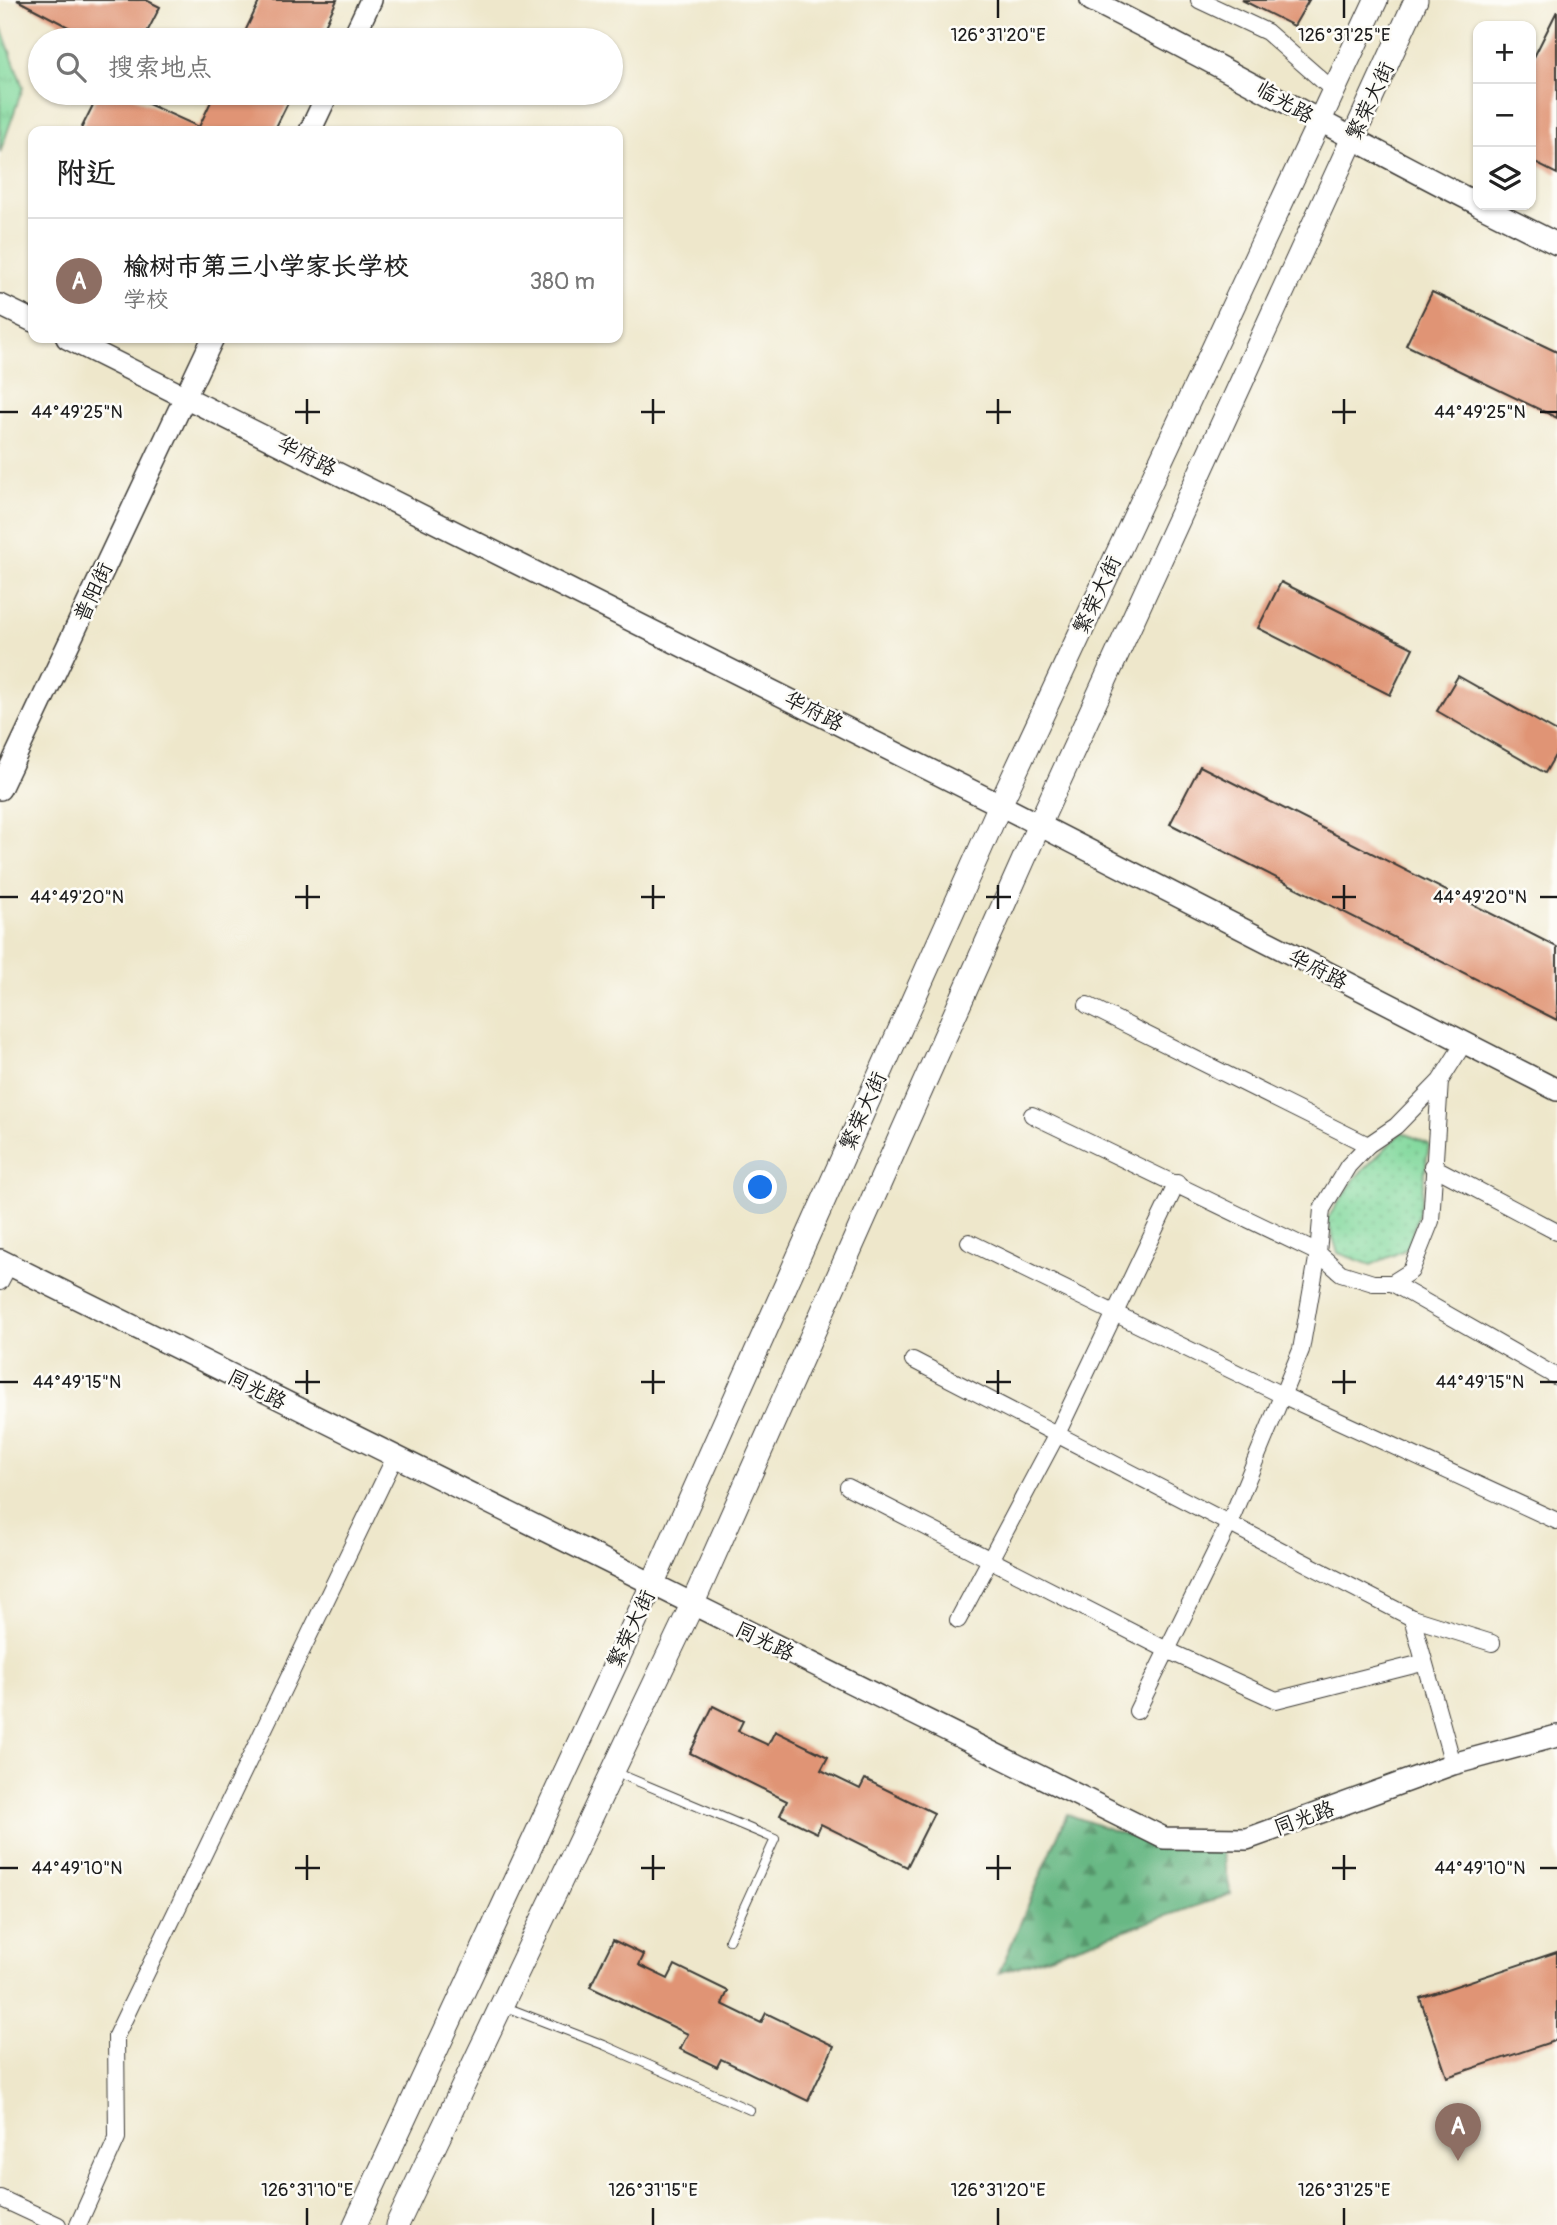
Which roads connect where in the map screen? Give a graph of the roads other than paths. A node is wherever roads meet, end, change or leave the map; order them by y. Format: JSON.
{"nodes":[{"id":1,"x":371,"y":0,"type":"edge"},
{"id":2,"x":1091,"y":0,"type":"edge"},
{"id":3,"x":1199,"y":0,"type":"edge"},
{"id":4,"x":1376,"y":0,"type":"edge"},
{"id":5,"x":1416,"y":0,"type":"edge"},
{"id":6,"x":358,"y":28,"type":"edge"},
{"id":7,"x":1333,"y":90,"type":"junction"},
{"id":8,"x":322,"y":105,"type":"edge"},
{"id":9,"x":1318,"y":121,"type":"junction"},
{"id":10,"x":312,"y":126,"type":"edge"},
{"id":11,"x":1352,"y":140,"type":"junction"},
{"id":12,"x":1473,"y":202,"type":"edge"},
{"id":13,"x":1489,"y":210,"type":"edge"},
{"id":14,"x":1557,"y":244,"type":"edge"},
{"id":15,"x":0,"y":305,"type":"edge"},
{"id":16,"x":28,"y":319,"type":"edge"},
{"id":17,"x":78,"y":343,"type":"edge"},
{"id":18,"x":211,"y":343,"type":"edge"},
{"id":19,"x":186,"y":396,"type":"junction"},
{"id":20,"x":0,"y":789,"type":"edge"},
{"id":21,"x":1000,"y":805,"type":"junction"},
{"id":22,"x":1039,"y":825,"type":"junction"},
{"id":23,"x":1087,"y":1005,"type":"dead end"},
{"id":24,"x":1464,"y":1043,"type":"junction"},
{"id":25,"x":1440,"y":1082,"type":"junction"},
{"id":26,"x":1557,"y":1090,"type":"edge"},
{"id":27,"x":1032,"y":1115,"type":"dead end"},
{"id":28,"x":1368,"y":1145,"type":"junction"},
{"id":29,"x":1432,"y":1166,"type":"junction"},
{"id":30,"x":1177,"y":1183,"type":"junction"},
{"id":31,"x":1557,"y":1233,"type":"edge"},
{"id":32,"x":969,"y":1242,"type":"dead end"},
{"id":33,"x":1318,"y":1253,"type":"junction"},
{"id":34,"x":3,"y":1269,"type":"edge"},
{"id":35,"x":1392,"y":1283,"type":"junction"},
{"id":36,"x":1117,"y":1314,"type":"junction"},
{"id":37,"x":913,"y":1360,"type":"dead end"},
{"id":38,"x":1557,"y":1377,"type":"edge"},
{"id":39,"x":1282,"y":1395,"type":"junction"},
{"id":40,"x":1057,"y":1434,"type":"junction"},
{"id":41,"x":395,"y":1457,"type":"junction"},
{"id":42,"x":848,"y":1486,"type":"dead end"},
{"id":43,"x":1557,"y":1521,"type":"edge"},
{"id":44,"x":1229,"y":1524,"type":"junction"},
{"id":45,"x":989,"y":1559,"type":"junction"},
{"id":46,"x":652,"y":1585,"type":"junction"},
{"id":47,"x":692,"y":1605,"type":"junction"},
{"id":48,"x":1412,"y":1618,"type":"junction"},
{"id":49,"x":958,"y":1620,"type":"dead end"},
{"id":50,"x":1492,"y":1643,"type":"dead end"},
{"id":51,"x":1169,"y":1651,"type":"junction"},
{"id":52,"x":1422,"y":1663,"type":"junction"},
{"id":53,"x":1137,"y":1710,"type":"dead end"},
{"id":54,"x":1557,"y":1736,"type":"edge"},
{"id":55,"x":1453,"y":1764,"type":"junction"},
{"id":56,"x":615,"y":1772,"type":"junction"},
{"id":57,"x":729,"y":1940,"type":"dead end"},
{"id":58,"x":503,"y":2006,"type":"junction"},
{"id":59,"x":750,"y":2110,"type":"dead end"},
{"id":60,"x":0,"y":2198,"type":"edge"},
{"id":61,"x":58,"y":2225,"type":"edge"},
{"id":62,"x":78,"y":2225,"type":"edge"},
{"id":63,"x":355,"y":2225,"type":"edge"},
{"id":64,"x":397,"y":2225,"type":"edge"}],
"edges":[{"from":1,"to":6,"type":"street"},
{"from":2,"to":9,"type":"street","name":"临光路"},
{"from":3,"to":7,"type":"street"},
{"from":4,"to":7,"type":"main road","name":"繁荣大街"},
{"from":5,"to":11,"type":"main road","name":"繁荣大街"},
{"from":7,"to":9,"type":"main road","name":"繁荣大街"},
{"from":8,"to":10,"type":"street"},
{"from":9,"to":11,"type":"street","name":"临光路"},
{"from":9,"to":21,"type":"main road","name":"繁荣大街"},
{"from":11,"to":12,"type":"street","name":"临光路"},
{"from":11,"to":22,"type":"main road","name":"繁荣大街"},
{"from":13,"to":14,"type":"street","name":"临光路"},
{"from":15,"to":16,"type":"street"},
{"from":17,"to":19,"type":"street","name":"华府路"},
{"from":18,"to":19,"type":"street","name":"普阳街"},
{"from":19,"to":20,"type":"street","name":"普阳街"},
{"from":19,"to":21,"type":"street","name":"华府路"},
{"from":21,"to":22,"type":"street","name":"华府路"},
{"from":21,"to":46,"type":"main road","name":"繁荣大街"},
{"from":22,"to":24,"type":"street","name":"华府路"},
{"from":22,"to":47,"type":"main road","name":"繁荣大街"},
{"from":23,"to":28,"type":"street"},
{"from":24,"to":25,"type":"street"},
{"from":24,"to":26,"type":"street","name":"华府路"},
{"from":25,"to":28,"type":"street"},
{"from":25,"to":29,"type":"street"},
{"from":27,"to":30,"type":"street"},
{"from":28,"to":33,"type":"street"},
{"from":29,"to":31,"type":"street"},
{"from":29,"to":35,"type":"street"},
{"from":30,"to":33,"type":"street"},
{"from":30,"to":36,"type":"street"},
{"from":32,"to":36,"type":"street"},
{"from":33,"to":35,"type":"street"},
{"from":33,"to":39,"type":"street"},
{"from":34,"to":41,"type":"street","name":"同光路"},
{"from":35,"to":38,"type":"street"},
{"from":36,"to":39,"type":"street"},
{"from":36,"to":40,"type":"street"},
{"from":37,"to":40,"type":"street"},
{"from":39,"to":43,"type":"street"},
{"from":39,"to":44,"type":"street"},
{"from":40,"to":44,"type":"street"},
{"from":40,"to":45,"type":"street"},
{"from":41,"to":46,"type":"street","name":"同光路"},
{"from":41,"to":62,"type":"street"},
{"from":42,"to":45,"type":"street"},
{"from":44,"to":48,"type":"street"},
{"from":44,"to":51,"type":"street"},
{"from":45,"to":49,"type":"street"},
{"from":45,"to":51,"type":"street"},
{"from":46,"to":47,"type":"street","name":"同光路"},
{"from":46,"to":63,"type":"main road","name":"繁荣大街"},
{"from":47,"to":55,"type":"street","name":"同光路"},
{"from":47,"to":56,"type":"main road","name":"繁荣大街"},
{"from":48,"to":50,"type":"street"},
{"from":48,"to":52,"type":"street"},
{"from":51,"to":52,"type":"street"},
{"from":51,"to":53,"type":"street"},
{"from":52,"to":55,"type":"street"},
{"from":54,"to":55,"type":"street","name":"同光路"},
{"from":56,"to":57,"type":"lane"},
{"from":56,"to":58,"type":"main road","name":"繁荣大街"},
{"from":58,"to":59,"type":"lane"},
{"from":58,"to":64,"type":"main road","name":"繁荣大街"},
{"from":60,"to":61,"type":"street"}]}
